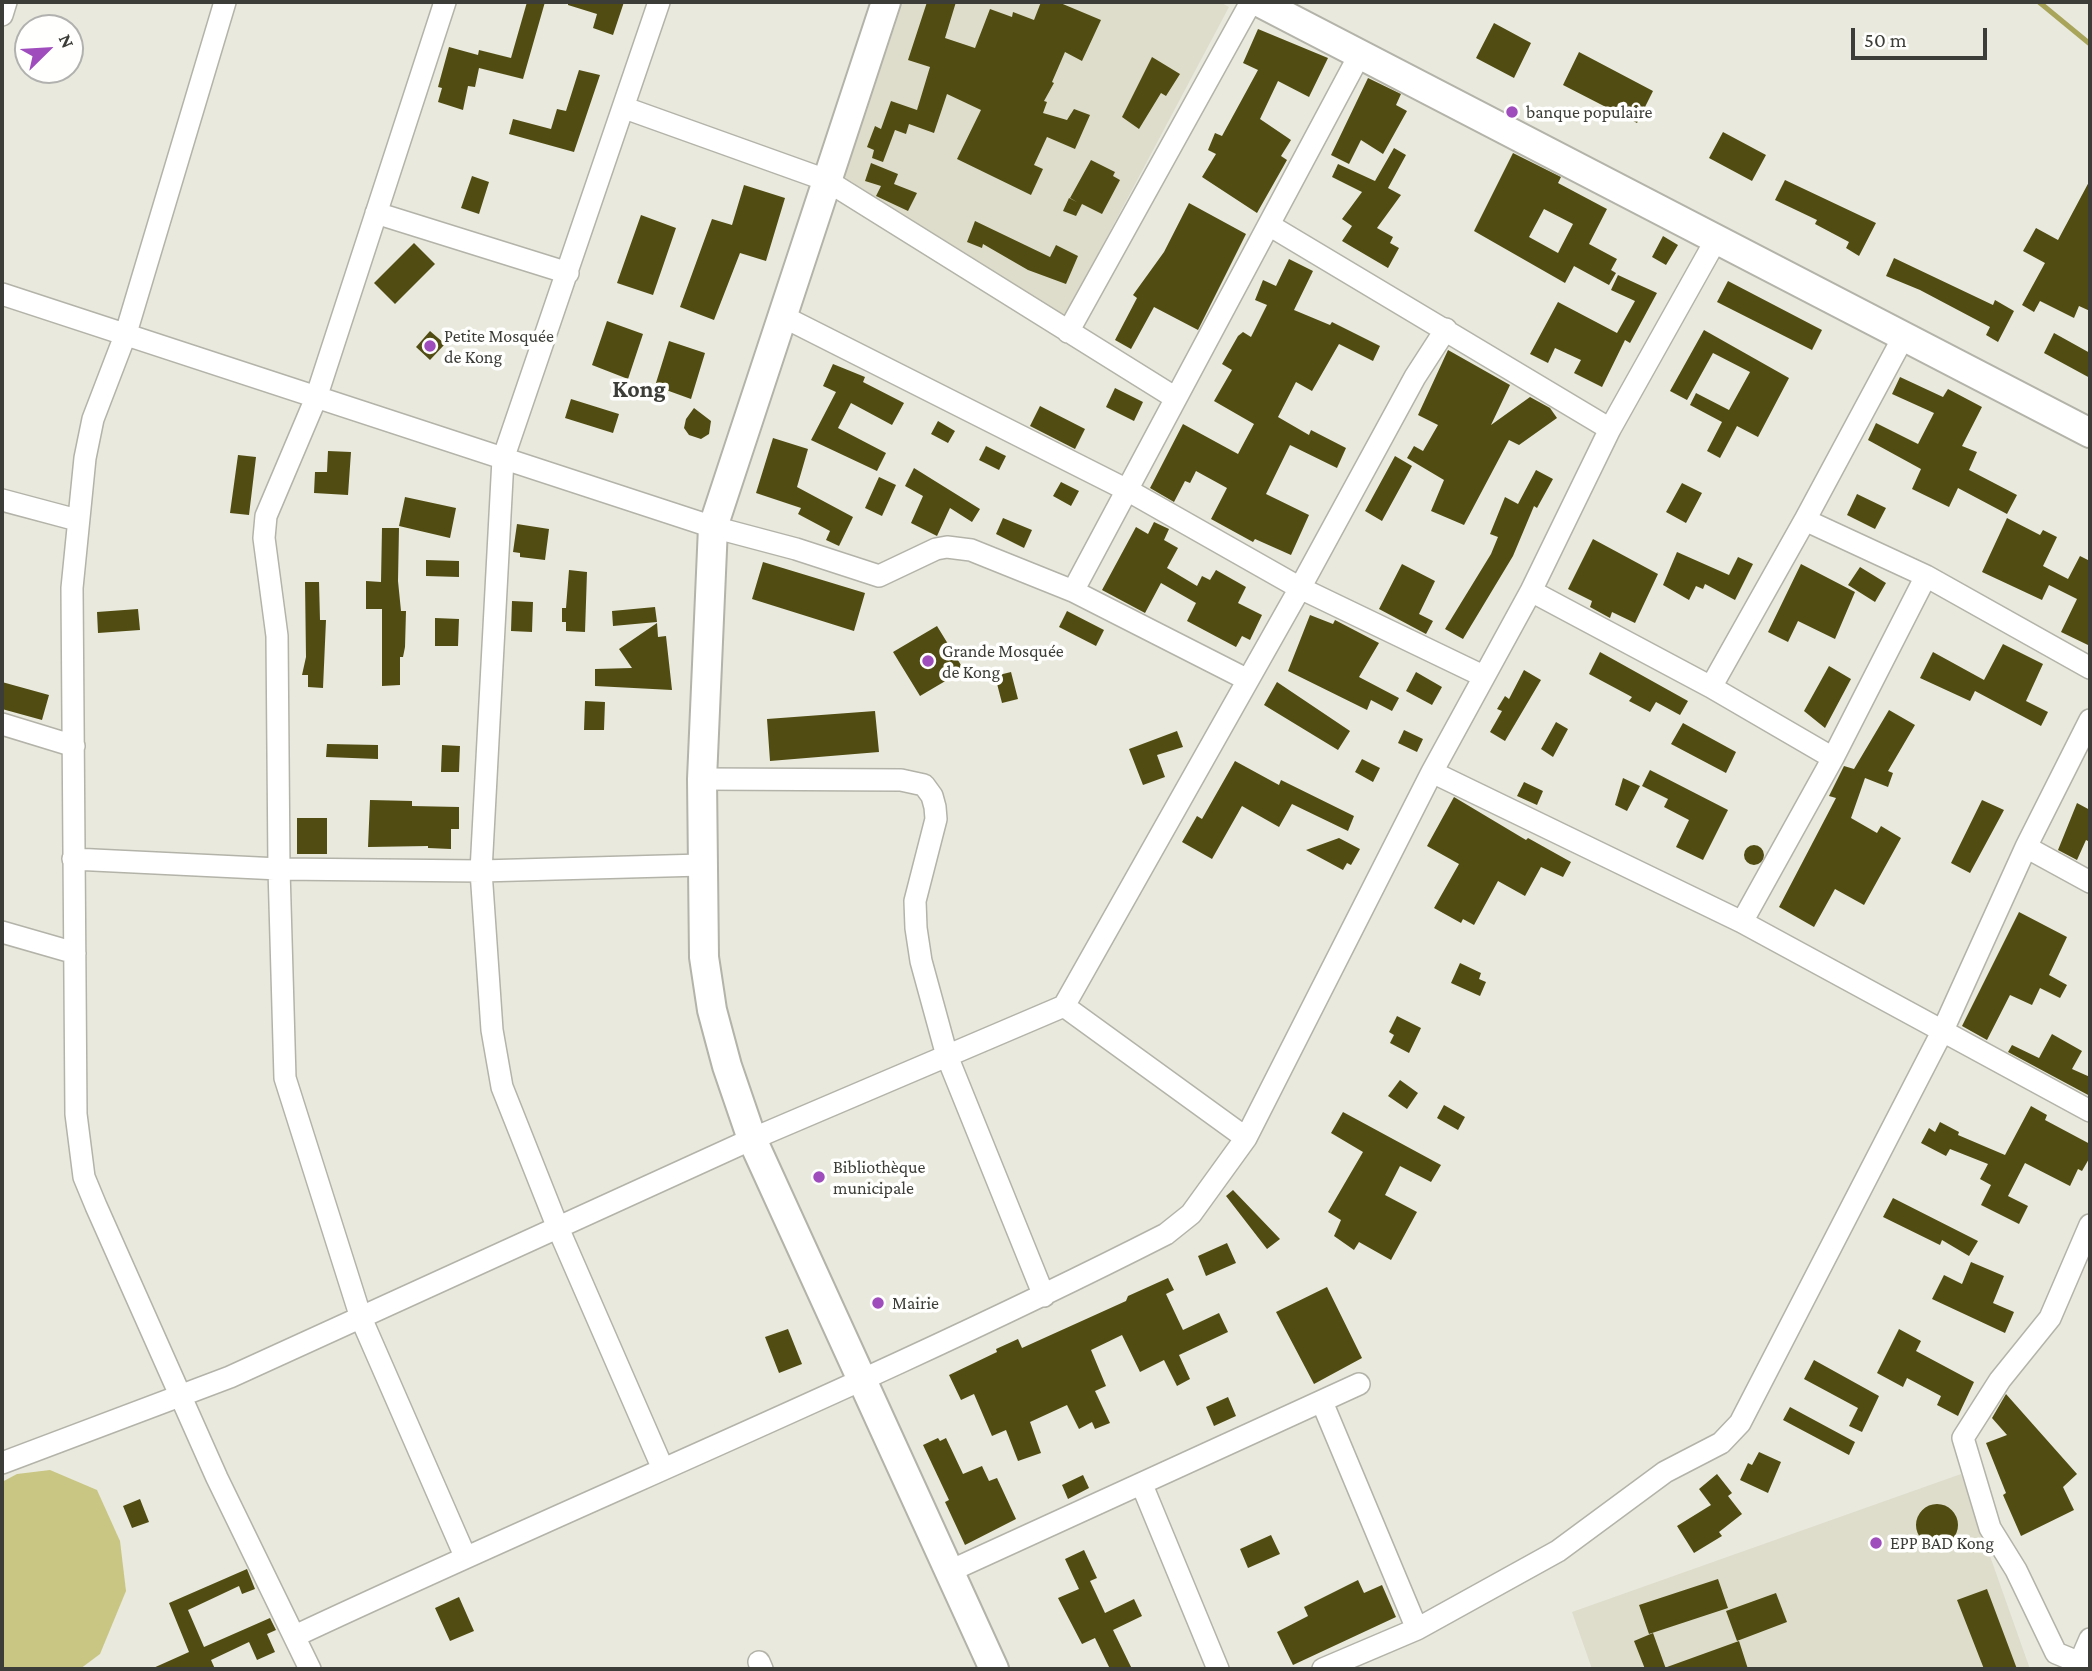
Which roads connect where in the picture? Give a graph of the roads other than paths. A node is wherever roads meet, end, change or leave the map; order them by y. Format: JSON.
{"nodes":[{"id":1,"x":6,"y":2,"type":"edge"},
{"id":2,"x":225,"y":2,"type":"edge"},
{"id":3,"x":445,"y":2,"type":"edge"},
{"id":4,"x":659,"y":2,"type":"edge"},
{"id":5,"x":886,"y":2,"type":"edge"},
{"id":6,"x":1251,"y":2,"type":"edge"},
{"id":7,"x":1259,"y":2,"type":"edge"},
{"id":8,"x":2,"y":15,"type":"edge"},
{"id":9,"x":1360,"y":54,"type":"junction"},
{"id":10,"x":625,"y":108,"type":"junction"},
{"id":11,"x":827,"y":180,"type":"junction"},
{"id":12,"x":376,"y":213,"type":"junction"},
{"id":13,"x":1269,"y":225,"type":"junction"},
{"id":14,"x":1717,"y":238,"type":"junction"},
{"id":15,"x":568,"y":273,"type":"junction"},
{"id":16,"x":2,"y":294,"type":"edge"},
{"id":17,"x":782,"y":316,"type":"junction"},
{"id":18,"x":1446,"y":329,"type":"junction"},
{"id":19,"x":1068,"y":332,"type":"junction"},
{"id":20,"x":126,"y":333,"type":"junction"},
{"id":21,"x":1905,"y":334,"type":"junction"},
{"id":22,"x":1174,"y":397,"type":"junction"},
{"id":23,"x":316,"y":398,"type":"junction"},
{"id":24,"x":1610,"y":429,"type":"junction"},
{"id":25,"x":2090,"y":433,"type":"edge"},
{"id":26,"x":503,"y":459,"type":"junction"},
{"id":27,"x":1129,"y":491,"type":"junction"},
{"id":28,"x":2,"y":500,"type":"edge"},
{"id":29,"x":78,"y":520,"type":"junction"},
{"id":30,"x":1805,"y":520,"type":"junction"},
{"id":31,"x":713,"y":527,"type":"junction"},
{"id":32,"x":1926,"y":576,"type":"junction"},
{"id":33,"x":1300,"y":588,"type":"junction"},
{"id":34,"x":1073,"y":591,"type":"junction"},
{"id":35,"x":1531,"y":591,"type":"junction"},
{"id":36,"x":2090,"y":668,"type":"edge"},
{"id":37,"x":1483,"y":676,"type":"junction"},
{"id":38,"x":1248,"y":680,"type":"junction"},
{"id":39,"x":1711,"y":687,"type":"junction"},
{"id":40,"x":2090,"y":720,"type":"edge"},
{"id":41,"x":2,"y":724,"type":"edge"},
{"id":42,"x":74,"y":746,"type":"junction"},
{"id":43,"x":1833,"y":758,"type":"junction"},
{"id":44,"x":1432,"y":772,"type":"junction"},
{"id":45,"x":702,"y":779,"type":"junction"},
{"id":46,"x":2026,"y":847,"type":"junction"},
{"id":47,"x":73,"y":859,"type":"junction"},
{"id":48,"x":702,"y":865,"type":"junction"},
{"id":49,"x":279,"y":869,"type":"junction"},
{"id":50,"x":481,"y":871,"type":"junction"},
{"id":51,"x":2090,"y":882,"type":"edge"},
{"id":52,"x":1742,"y":922,"type":"junction"},
{"id":53,"x":2,"y":932,"type":"edge"},
{"id":54,"x":75,"y":953,"type":"junction"},
{"id":55,"x":1064,"y":1006,"type":"junction"},
{"id":56,"x":1943,"y":1030,"type":"junction"},
{"id":57,"x":947,"y":1056,"type":"junction"},
{"id":58,"x":2090,"y":1111,"type":"edge"},
{"id":59,"x":1247,"y":1138,"type":"junction"},
{"id":60,"x":752,"y":1139,"type":"junction"},
{"id":61,"x":2090,"y":1225,"type":"edge"},
{"id":62,"x":558,"y":1228,"type":"junction"},
{"id":63,"x":1044,"y":1296,"type":"junction"},
{"id":64,"x":361,"y":1318,"type":"junction"},
{"id":65,"x":865,"y":1381,"type":"junction"},
{"id":66,"x":1359,"y":1384,"type":"dead end"},
{"id":67,"x":181,"y":1397,"type":"junction"},
{"id":68,"x":1322,"y":1402,"type":"junction"},
{"id":69,"x":2,"y":1463,"type":"edge"},
{"id":70,"x":663,"y":1469,"type":"junction"},
{"id":71,"x":1142,"y":1485,"type":"junction"},
{"id":72,"x":465,"y":1556,"type":"junction"},
{"id":73,"x":950,"y":1572,"type":"junction"},
{"id":74,"x":1417,"y":1629,"type":"junction"},
{"id":75,"x":295,"y":1636,"type":"junction"},
{"id":76,"x":2090,"y":1639,"type":"edge"},
{"id":77,"x":2078,"y":1666,"type":"edge"},
{"id":78,"x":310,"y":1669,"type":"edge"},
{"id":79,"x":995,"y":1669,"type":"edge"},
{"id":80,"x":1218,"y":1669,"type":"edge"},
{"id":81,"x":1324,"y":1669,"type":"edge"}],
"edges":[{"from":1,"to":8,"type":"street"},
{"from":2,"to":20,"type":"street"},
{"from":3,"to":12,"type":"street"},
{"from":4,"to":10,"type":"street"},
{"from":5,"to":11,"type":"main road"},
{"from":6,"to":19,"type":"street"},
{"from":7,"to":9,"type":"main road"},
{"from":9,"to":13,"type":"street"},
{"from":9,"to":14,"type":"main road"},
{"from":10,"to":11,"type":"street"},
{"from":10,"to":15,"type":"street"},
{"from":11,"to":17,"type":"main road"},
{"from":11,"to":19,"type":"street"},
{"from":12,"to":15,"type":"street"},
{"from":12,"to":23,"type":"street"},
{"from":13,"to":18,"type":"street"},
{"from":13,"to":22,"type":"street"},
{"from":14,"to":21,"type":"main road"},
{"from":14,"to":24,"type":"street"},
{"from":15,"to":26,"type":"street"},
{"from":16,"to":20,"type":"street"},
{"from":17,"to":27,"type":"street"},
{"from":17,"to":31,"type":"main road"},
{"from":18,"to":24,"type":"street"},
{"from":18,"to":33,"type":"street"},
{"from":19,"to":22,"type":"street"},
{"from":20,"to":23,"type":"street"},
{"from":20,"to":29,"type":"street"},
{"from":21,"to":25,"type":"main road"},
{"from":21,"to":30,"type":"street"},
{"from":22,"to":27,"type":"street"},
{"from":23,"to":26,"type":"street"},
{"from":23,"to":49,"type":"street"},
{"from":24,"to":35,"type":"street"},
{"from":26,"to":31,"type":"street"},
{"from":26,"to":50,"type":"street"},
{"from":27,"to":33,"type":"street"},
{"from":27,"to":34,"type":"street"},
{"from":28,"to":29,"type":"street"},
{"from":29,"to":42,"type":"street"},
{"from":30,"to":32,"type":"street"},
{"from":30,"to":39,"type":"street"},
{"from":31,"to":34,"type":"street"},
{"from":31,"to":45,"type":"main road"},
{"from":32,"to":36,"type":"street"},
{"from":32,"to":43,"type":"street"},
{"from":33,"to":37,"type":"street"},
{"from":33,"to":38,"type":"street"},
{"from":34,"to":38,"type":"street"},
{"from":35,"to":37,"type":"street"},
{"from":35,"to":39,"type":"street"},
{"from":37,"to":44,"type":"street"},
{"from":38,"to":55,"type":"street"},
{"from":39,"to":43,"type":"street"},
{"from":40,"to":46,"type":"street"},
{"from":41,"to":42,"type":"street"},
{"from":42,"to":47,"type":"street"},
{"from":43,"to":52,"type":"street"},
{"from":44,"to":52,"type":"street"},
{"from":44,"to":59,"type":"street"},
{"from":45,"to":48,"type":"main road"},
{"from":45,"to":57,"type":"street"},
{"from":46,"to":51,"type":"street"},
{"from":46,"to":56,"type":"street"},
{"from":47,"to":49,"type":"street"},
{"from":47,"to":54,"type":"street"},
{"from":48,"to":50,"type":"street"},
{"from":48,"to":60,"type":"main road"},
{"from":49,"to":50,"type":"street"},
{"from":49,"to":64,"type":"street"},
{"from":50,"to":62,"type":"street"},
{"from":52,"to":56,"type":"street"},
{"from":53,"to":54,"type":"street"},
{"from":54,"to":67,"type":"street"},
{"from":55,"to":57,"type":"street"},
{"from":55,"to":59,"type":"street"},
{"from":56,"to":58,"type":"street"},
{"from":56,"to":74,"type":"street"},
{"from":57,"to":60,"type":"street"},
{"from":57,"to":63,"type":"street"},
{"from":59,"to":63,"type":"street"},
{"from":60,"to":62,"type":"street"},
{"from":60,"to":65,"type":"main road"},
{"from":61,"to":77,"type":"street"},
{"from":62,"to":64,"type":"street"},
{"from":62,"to":70,"type":"street"},
{"from":63,"to":65,"type":"street"},
{"from":64,"to":67,"type":"street"},
{"from":64,"to":72,"type":"street"},
{"from":65,"to":70,"type":"street"},
{"from":65,"to":73,"type":"main road"},
{"from":66,"to":68,"type":"street"},
{"from":67,"to":69,"type":"street"},
{"from":67,"to":75,"type":"street"},
{"from":68,"to":71,"type":"street"},
{"from":68,"to":74,"type":"street"},
{"from":70,"to":72,"type":"street"},
{"from":71,"to":73,"type":"street"},
{"from":71,"to":80,"type":"street"},
{"from":72,"to":75,"type":"street"},
{"from":73,"to":79,"type":"main road"},
{"from":74,"to":81,"type":"street"},
{"from":75,"to":78,"type":"street"},
{"from":76,"to":77,"type":"street"}]}
